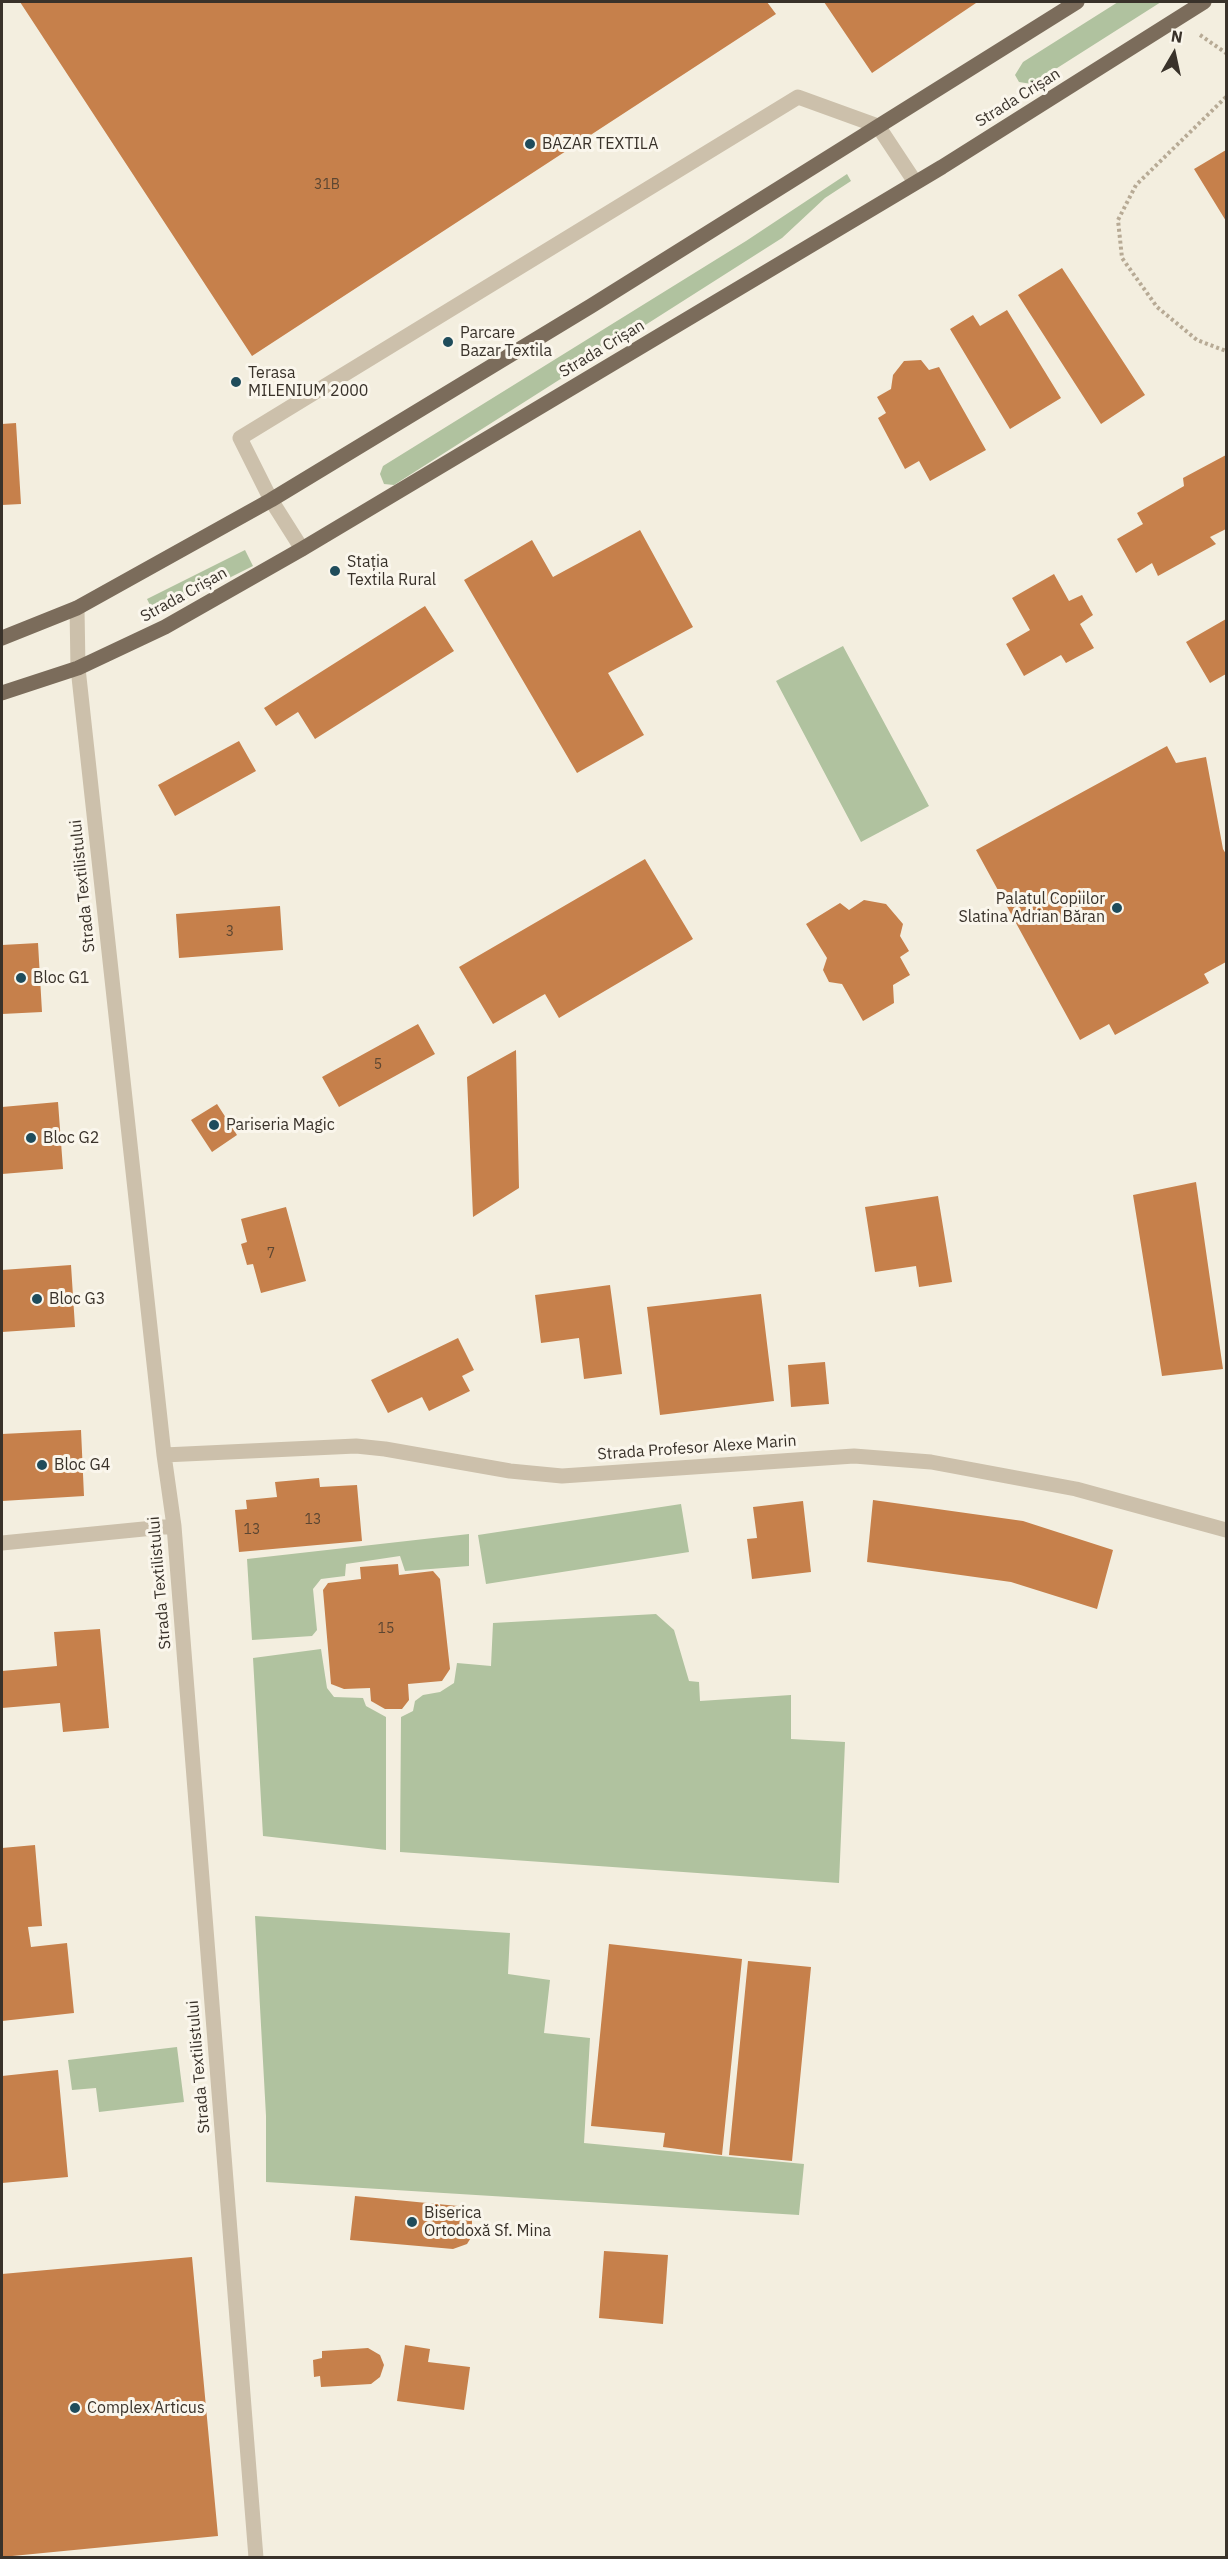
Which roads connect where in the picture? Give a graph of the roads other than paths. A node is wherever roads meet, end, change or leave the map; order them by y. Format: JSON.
{"nodes":[{"id":1,"x":1077,"y":2,"type":"edge"},
{"id":2,"x":1204,"y":2,"type":"edge"},
{"id":3,"x":878,"y":126,"type":"junction"},
{"id":4,"x":915,"y":182,"type":"junction"},
{"id":5,"x":271,"y":500,"type":"junction"},
{"id":6,"x":302,"y":549,"type":"junction"},
{"id":7,"x":78,"y":608,"type":"junction"},
{"id":8,"x":2,"y":638,"type":"edge"},
{"id":9,"x":78,"y":668,"type":"junction"},
{"id":10,"x":2,"y":693,"type":"edge"},
{"id":11,"x":164,"y":1455,"type":"junction"},
{"id":12,"x":174,"y":1526,"type":"junction"},
{"id":13,"x":1227,"y":1530,"type":"edge"},
{"id":14,"x":2,"y":1543,"type":"edge"},
{"id":15,"x":256,"y":2558,"type":"edge"}],
"edges":[{"from":1,"to":3,"type":"main road"},
{"from":2,"to":4,"type":"main road","name":"Strada Crișan"},
{"from":3,"to":4,"type":"street"},
{"from":3,"to":5,"type":"main road"},
{"from":3,"to":5,"type":"street"},
{"from":4,"to":6,"type":"main road","name":"Strada Crișan"},
{"from":5,"to":6,"type":"street"},
{"from":5,"to":7,"type":"main road"},
{"from":6,"to":9,"type":"main road","name":"Strada Crișan"},
{"from":7,"to":8,"type":"main road"},
{"from":7,"to":9,"type":"street","name":"Strada Textilistului"},
{"from":9,"to":10,"type":"main road","name":"Strada Crișan"},
{"from":9,"to":11,"type":"street","name":"Strada Textilistului"},
{"from":11,"to":12,"type":"street","name":"Strada Textilistului"},
{"from":11,"to":13,"type":"street","name":"Strada Profesor Alexe Marin"},
{"from":12,"to":14,"type":"street"},
{"from":12,"to":15,"type":"street","name":"Strada Textilistului"}]}
